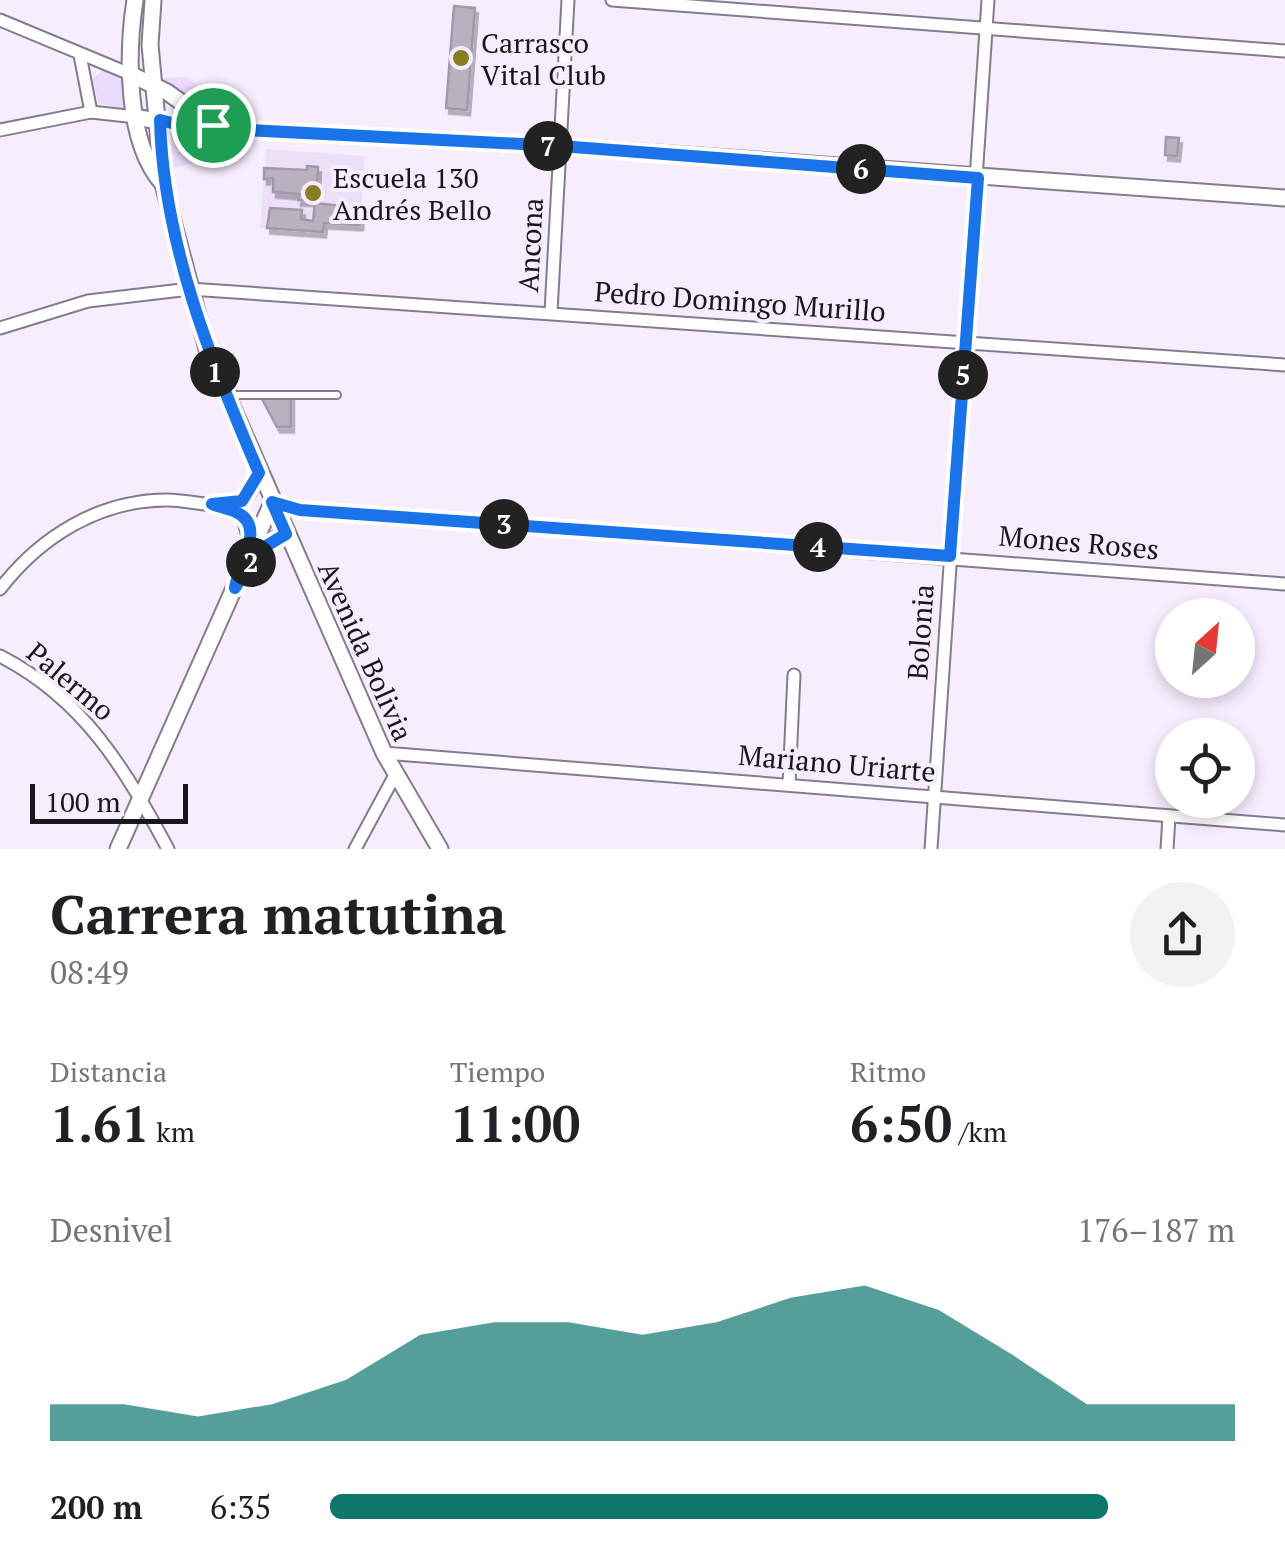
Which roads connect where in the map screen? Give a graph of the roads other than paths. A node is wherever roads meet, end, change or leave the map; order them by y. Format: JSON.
{"nodes":[{"id":1,"x":135,"y":0,"type":"edge"},
{"id":2,"x":153,"y":0,"type":"edge"},
{"id":3,"x":568,"y":0,"type":"edge"},
{"id":4,"x":612,"y":0,"type":"edge"},
{"id":5,"x":988,"y":0,"type":"edge"},
{"id":6,"x":0,"y":20,"type":"edge"},
{"id":7,"x":986,"y":28,"type":"junction"},
{"id":8,"x":1285,"y":51,"type":"edge"},
{"id":9,"x":80,"y":55,"type":"junction"},
{"id":10,"x":130,"y":74,"type":"junction"},
{"id":11,"x":154,"y":85,"type":"junction"},
{"id":12,"x":91,"y":112,"type":"junction"},
{"id":13,"x":136,"y":117,"type":"junction"},
{"id":14,"x":160,"y":120,"type":"junction"},
{"id":15,"x":213,"y":125,"type":"junction"},
{"id":16,"x":0,"y":130,"type":"edge"},
{"id":17,"x":560,"y":146,"type":"junction"},
{"id":18,"x":978,"y":178,"type":"junction"},
{"id":19,"x":164,"y":184,"type":"junction"},
{"id":20,"x":1285,"y":198,"type":"edge"},
{"id":21,"x":190,"y":289,"type":"junction"},
{"id":22,"x":551,"y":312,"type":"junction"},
{"id":23,"x":0,"y":328,"type":"edge"},
{"id":24,"x":966,"y":344,"type":"junction"},
{"id":25,"x":1285,"y":365,"type":"edge"},
{"id":26,"x":337,"y":395,"type":"dead end"},
{"id":27,"x":225,"y":396,"type":"junction"},
{"id":28,"x":259,"y":473,"type":"junction"},
{"id":29,"x":272,"y":502,"type":"junction"},
{"id":30,"x":212,"y":504,"type":"junction"},
{"id":31,"x":286,"y":534,"type":"junction"},
{"id":32,"x":250,"y":544,"type":"junction"},
{"id":33,"x":950,"y":556,"type":"junction"},
{"id":34,"x":1285,"y":584,"type":"edge"},
{"id":35,"x":0,"y":588,"type":"edge"},
{"id":36,"x":235,"y":588,"type":"junction"},
{"id":37,"x":0,"y":656,"type":"edge"},
{"id":38,"x":794,"y":675,"type":"dead end"},
{"id":39,"x":384,"y":752,"type":"junction"},
{"id":40,"x":395,"y":775,"type":"junction"},
{"id":41,"x":789,"y":784,"type":"junction"},
{"id":42,"x":935,"y":796,"type":"junction"},
{"id":43,"x":140,"y":797,"type":"junction"},
{"id":44,"x":1155,"y":815,"type":"edge"},
{"id":45,"x":1169,"y":818,"type":"edge"},
{"id":46,"x":1195,"y":818,"type":"edge"},
{"id":47,"x":1285,"y":825,"type":"edge"},
{"id":48,"x":118,"y":849,"type":"edge"},
{"id":49,"x":168,"y":849,"type":"edge"},
{"id":50,"x":355,"y":849,"type":"edge"},
{"id":51,"x":440,"y":849,"type":"edge"},
{"id":52,"x":931,"y":849,"type":"edge"},
{"id":53,"x":1167,"y":849,"type":"edge"}],
"edges":[{"from":1,"to":10,"type":"street","name":"Avenida Bolivia"},
{"from":2,"to":11,"type":"street","name":"Avenida Bolivia"},
{"from":3,"to":17,"type":"street","name":"Ancona"},
{"from":4,"to":7,"type":"street"},
{"from":5,"to":7,"type":"street","name":"Bolonia"},
{"from":6,"to":9,"type":"street"},
{"from":7,"to":8,"type":"street"},
{"from":7,"to":18,"type":"street","name":"Bolonia"},
{"from":9,"to":10,"type":"street"},
{"from":9,"to":12,"type":"street"},
{"from":10,"to":11,"type":"street"},
{"from":10,"to":13,"type":"street","name":"Avenida Bolivia"},
{"from":11,"to":14,"type":"street","name":"Avenida Bolivia"},
{"from":11,"to":15,"type":"street"},
{"from":12,"to":13,"type":"street"},
{"from":12,"to":16,"type":"street"},
{"from":13,"to":14,"type":"street"},
{"from":13,"to":19,"type":"street","name":"Avenida Bolivia"},
{"from":14,"to":15,"type":"street"},
{"from":14,"to":19,"type":"street","name":"Avenida Bolivia"},
{"from":15,"to":17,"type":"street"},
{"from":17,"to":18,"type":"street"},
{"from":17,"to":22,"type":"street","name":"Ancona"},
{"from":18,"to":20,"type":"street"},
{"from":18,"to":24,"type":"street","name":"Bolonia"},
{"from":19,"to":21,"type":"street","name":"Avenida Bolivia"},
{"from":21,"to":22,"type":"street","name":"Pedro Domingo Murillo"},
{"from":21,"to":23,"type":"street","name":"Pedro Domingo Murillo"},
{"from":21,"to":27,"type":"street","name":"Avenida Bolivia"},
{"from":22,"to":24,"type":"street","name":"Pedro Domingo Murillo"},
{"from":24,"to":25,"type":"street","name":"Pedro Domingo Murillo"},
{"from":24,"to":33,"type":"street","name":"Bolonia"},
{"from":26,"to":27,"type":"lane"},
{"from":27,"to":28,"type":"street","name":"Avenida Bolivia"},
{"from":28,"to":29,"type":"street","name":"Avenida Bolivia"},
{"from":28,"to":30,"type":"street"},
{"from":29,"to":31,"type":"street","name":"Avenida Bolivia"},
{"from":29,"to":32,"type":"street"},
{"from":29,"to":33,"type":"street","name":"Mones Roses"},
{"from":30,"to":32,"type":"street"},
{"from":30,"to":35,"type":"street"},
{"from":31,"to":36,"type":"street"},
{"from":31,"to":39,"type":"street","name":"Avenida Bolivia"},
{"from":32,"to":36,"type":"street"},
{"from":33,"to":34,"type":"street","name":"Mones Roses"},
{"from":33,"to":42,"type":"street","name":"Bolonia"},
{"from":36,"to":43,"type":"street"},
{"from":37,"to":43,"type":"street","name":"Palermo"},
{"from":38,"to":41,"type":"street"},
{"from":39,"to":40,"type":"street","name":"Avenida Bolivia"},
{"from":39,"to":41,"type":"street","name":"Mariano Uriarte"},
{"from":40,"to":50,"type":"street"},
{"from":40,"to":51,"type":"street","name":"Avenida Bolivia"},
{"from":41,"to":42,"type":"street","name":"Mariano Uriarte"},
{"from":42,"to":44,"type":"street","name":"Mariano Uriarte"},
{"from":42,"to":52,"type":"street","name":"Bolonia"},
{"from":43,"to":48,"type":"street"},
{"from":43,"to":49,"type":"street","name":"Palermo"},
{"from":45,"to":53,"type":"street"},
{"from":46,"to":47,"type":"street","name":"Mariano Uriarte"}]}
